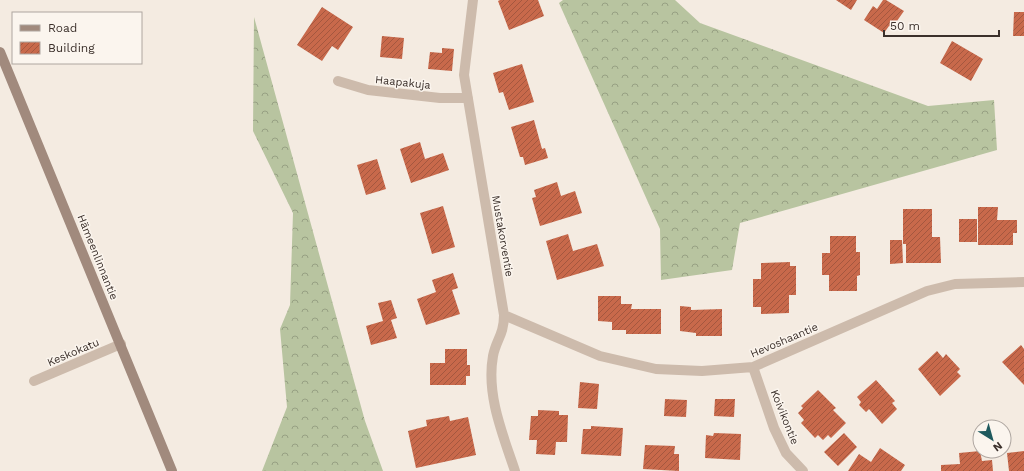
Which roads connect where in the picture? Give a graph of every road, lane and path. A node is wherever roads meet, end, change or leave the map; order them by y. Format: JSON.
{"nodes":[{"id":1,"x":473,"y":0,"type":"edge"},
{"id":2,"x":0,"y":52,"type":"edge"},
{"id":3,"x":338,"y":81,"type":"dead end"},
{"id":4,"x":468,"y":98,"type":"junction"},
{"id":5,"x":1024,"y":282,"type":"edge"},
{"id":6,"x":504,"y":315,"type":"junction"},
{"id":7,"x":121,"y":344,"type":"junction"},
{"id":8,"x":753,"y":367,"type":"junction"},
{"id":9,"x":34,"y":381,"type":"dead end"},
{"id":10,"x":172,"y":471,"type":"edge"},
{"id":11,"x":515,"y":471,"type":"edge"},
{"id":12,"x":803,"y":471,"type":"edge"}],
"edges":[{"from":1,"to":4,"type":"street","name":"Mustakorventie"},
{"from":2,"to":7,"type":"main road","name":"Hämeenlinnantie"},
{"from":3,"to":4,"type":"street","name":"Haapakuja"},
{"from":4,"to":6,"type":"street","name":"Mustakorventie"},
{"from":5,"to":8,"type":"street","name":"Hevoshaantie"},
{"from":6,"to":8,"type":"street","name":"Hevoshaantie"},
{"from":6,"to":11,"type":"street","name":"Mustakorventie"},
{"from":7,"to":9,"type":"street","name":"Keskokatu"},
{"from":7,"to":10,"type":"main road","name":"Hämeenlinnantie"},
{"from":8,"to":12,"type":"street","name":"Koivikontie"}]}
